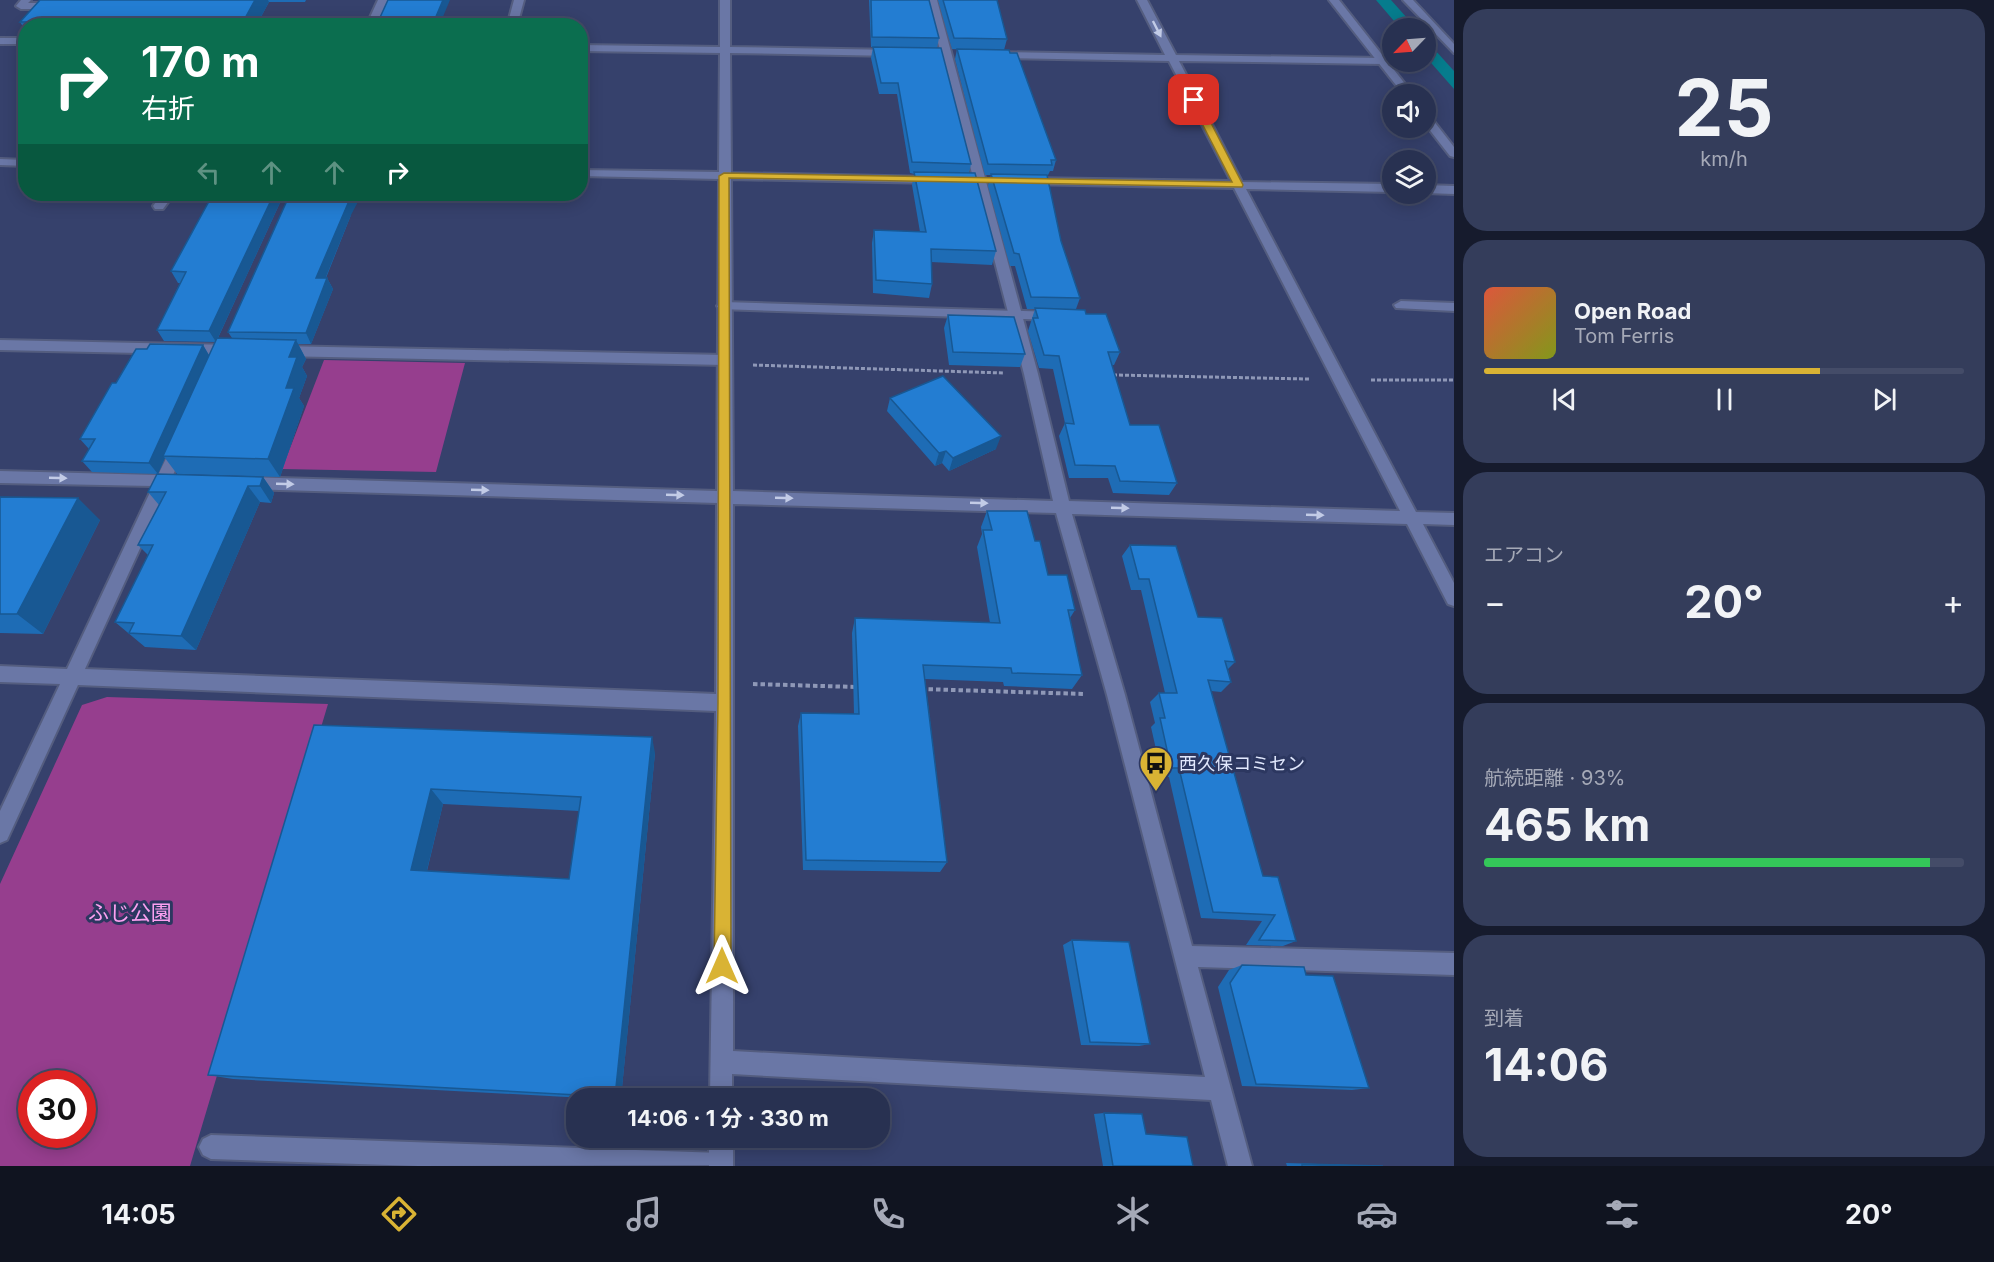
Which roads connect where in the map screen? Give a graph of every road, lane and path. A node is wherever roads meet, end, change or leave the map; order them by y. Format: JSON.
{"nodes":[{"id":1,"x":26,"y":0,"type":"edge"},
{"id":2,"x":383,"y":0,"type":"edge"},
{"id":3,"x":519,"y":0,"type":"edge"},
{"id":4,"x":725,"y":0,"type":"edge"},
{"id":5,"x":932,"y":0,"type":"edge"},
{"id":6,"x":1142,"y":0,"type":"edge"},
{"id":7,"x":1334,"y":0,"type":"edge"},
{"id":8,"x":1408,"y":0,"type":"edge"},
{"id":9,"x":65,"y":6,"type":"edge"},
{"id":10,"x":375,"y":18,"type":"edge"},
{"id":11,"x":514,"y":18,"type":"edge"},
{"id":12,"x":0,"y":41,"type":"edge"},
{"id":13,"x":18,"y":41,"type":"edge"},
{"id":14,"x":588,"y":48,"type":"edge"},
{"id":15,"x":724,"y":50,"type":"junction"},
{"id":16,"x":1454,"y":50,"type":"edge"},
{"id":17,"x":906,"y":53,"type":"edge"},
{"id":18,"x":941,"y":54,"type":"junction"},
{"id":19,"x":961,"y":54,"type":"edge"},
{"id":20,"x":984,"y":55,"type":"edge"},
{"id":21,"x":1172,"y":58,"type":"junction"},
{"id":22,"x":1382,"y":61,"type":"joint"},
{"id":23,"x":1391,"y":72,"type":"edge"},
{"id":24,"x":1400,"y":84,"type":"edge"},
{"id":25,"x":1436,"y":131,"type":"edge"},
{"id":26,"x":1454,"y":154,"type":"edge"},
{"id":27,"x":0,"y":162,"type":"edge"},
{"id":28,"x":18,"y":163,"type":"edge"},
{"id":29,"x":588,"y":173,"type":"edge"},
{"id":30,"x":724,"y":176,"type":"junction"},
{"id":31,"x":945,"y":180,"type":"edge"},
{"id":32,"x":972,"y":180,"type":"junction"},
{"id":33,"x":992,"y":181,"type":"edge"},
{"id":34,"x":1015,"y":181,"type":"edge"},
{"id":35,"x":1238,"y":185,"type":"junction"},
{"id":36,"x":1382,"y":188,"type":"edge"},
{"id":37,"x":1436,"y":189,"type":"edge"},
{"id":38,"x":1454,"y":190,"type":"edge"},
{"id":39,"x":163,"y":201,"type":"edge"},
{"id":40,"x":159,"y":206,"type":"dead end"},
{"id":41,"x":1401,"y":305,"type":"dead end"},
{"id":42,"x":724,"y":306,"type":"junction"},
{"id":43,"x":1454,"y":307,"type":"edge"},
{"id":44,"x":1015,"y":315,"type":"junction"},
{"id":45,"x":1067,"y":317,"type":"edge"},
{"id":46,"x":0,"y":345,"type":"edge"},
{"id":47,"x":725,"y":362,"type":"junction"},
{"id":48,"x":1031,"y":374,"type":"junction"},
{"id":49,"x":1102,"y":375,"type":"edge"},
{"id":50,"x":1338,"y":380,"type":"junction"},
{"id":51,"x":1454,"y":380,"type":"edge"},
{"id":52,"x":188,"y":426,"type":"edge"},
{"id":53,"x":0,"y":477,"type":"edge"},
{"id":54,"x":164,"y":481,"type":"junction"},
{"id":55,"x":192,"y":482,"type":"edge"},
{"id":56,"x":228,"y":483,"type":"edge"},
{"id":57,"x":725,"y":496,"type":"junction"},
{"id":58,"x":1062,"y":506,"type":"junction"},
{"id":59,"x":1413,"y":518,"type":"junction"},
{"id":60,"x":1454,"y":519,"type":"edge"},
{"id":61,"x":1454,"y":599,"type":"edge"},
{"id":62,"x":1,"y":676,"type":"edge"},
{"id":63,"x":72,"y":678,"type":"junction"},
{"id":64,"x":867,"y":687,"type":"edge"},
{"id":65,"x":915,"y":689,"type":"edge"},
{"id":66,"x":725,"y":693,"type":"junction"},
{"id":67,"x":1116,"y":695,"type":"junction"},
{"id":68,"x":0,"y":833,"type":"edge"},
{"id":69,"x":1184,"y":956,"type":"junction"},
{"id":70,"x":1454,"y":964,"type":"edge"},
{"id":71,"x":721,"y":1062,"type":"junction"},
{"id":72,"x":721,"y":1088,"type":"edge"},
{"id":73,"x":1220,"y":1089,"type":"junction"},
{"id":74,"x":211,"y":1147,"type":"dead end"},
{"id":75,"x":721,"y":1148,"type":"edge"},
{"id":76,"x":721,"y":1166,"type":"edge"},
{"id":77,"x":1240,"y":1166,"type":"edge"}],
"edges":[{"from":1,"to":9,"type":"street"},
{"from":2,"to":10,"type":"street"},
{"from":3,"to":11,"type":"street"},
{"from":4,"to":15,"type":"street"},
{"from":5,"to":18,"type":"street"},
{"from":6,"to":21,"type":"street","one_way":true},
{"from":7,"to":22,"type":"street"},
{"from":8,"to":16,"type":"street"},
{"from":12,"to":13,"type":"street"},
{"from":14,"to":15,"type":"street"},
{"from":15,"to":17,"type":"street"},
{"from":15,"to":30,"type":"street"},
{"from":18,"to":19,"type":"street"},
{"from":18,"to":32,"type":"street"},
{"from":20,"to":21,"type":"street"},
{"from":21,"to":22,"type":"street"},
{"from":21,"to":35,"type":"street"},
{"from":23,"to":24,"type":"street"},
{"from":25,"to":26,"type":"street"},
{"from":27,"to":28,"type":"street"},
{"from":29,"to":30,"type":"street"},
{"from":30,"to":31,"type":"street"},
{"from":30,"to":42,"type":"street"},
{"from":32,"to":33,"type":"street"},
{"from":32,"to":44,"type":"street"},
{"from":34,"to":35,"type":"street"},
{"from":35,"to":36,"type":"street"},
{"from":35,"to":50,"type":"street"},
{"from":37,"to":38,"type":"street"},
{"from":39,"to":40,"type":"street"},
{"from":41,"to":43,"type":"street"},
{"from":42,"to":44,"type":"street"},
{"from":42,"to":47,"type":"street"},
{"from":44,"to":45,"type":"street"},
{"from":44,"to":48,"type":"street"},
{"from":46,"to":47,"type":"street"},
{"from":47,"to":48,"type":"path"},
{"from":47,"to":57,"type":"street"},
{"from":48,"to":58,"type":"street"},
{"from":49,"to":50,"type":"path"},
{"from":50,"to":51,"type":"path"},
{"from":50,"to":59,"type":"street"},
{"from":52,"to":54,"type":"street"},
{"from":53,"to":54,"type":"street","one_way":true},
{"from":54,"to":55,"type":"street"},
{"from":54,"to":63,"type":"street"},
{"from":56,"to":57,"type":"street","one_way":true},
{"from":57,"to":58,"type":"street","one_way":true},
{"from":57,"to":66,"type":"street"},
{"from":58,"to":59,"type":"street","one_way":true},
{"from":58,"to":67,"type":"street"},
{"from":59,"to":60,"type":"street"},
{"from":59,"to":61,"type":"street"},
{"from":62,"to":63,"type":"street"},
{"from":63,"to":66,"type":"street"},
{"from":63,"to":68,"type":"street"},
{"from":64,"to":66,"type":"path"},
{"from":65,"to":67,"type":"path"},
{"from":66,"to":71,"type":"street"},
{"from":67,"to":69,"type":"street"},
{"from":69,"to":70,"type":"street"},
{"from":69,"to":73,"type":"street"},
{"from":71,"to":72,"type":"street"},
{"from":71,"to":73,"type":"street"},
{"from":73,"to":77,"type":"street"},
{"from":74,"to":76,"type":"street"},
{"from":75,"to":76,"type":"street"}]}
